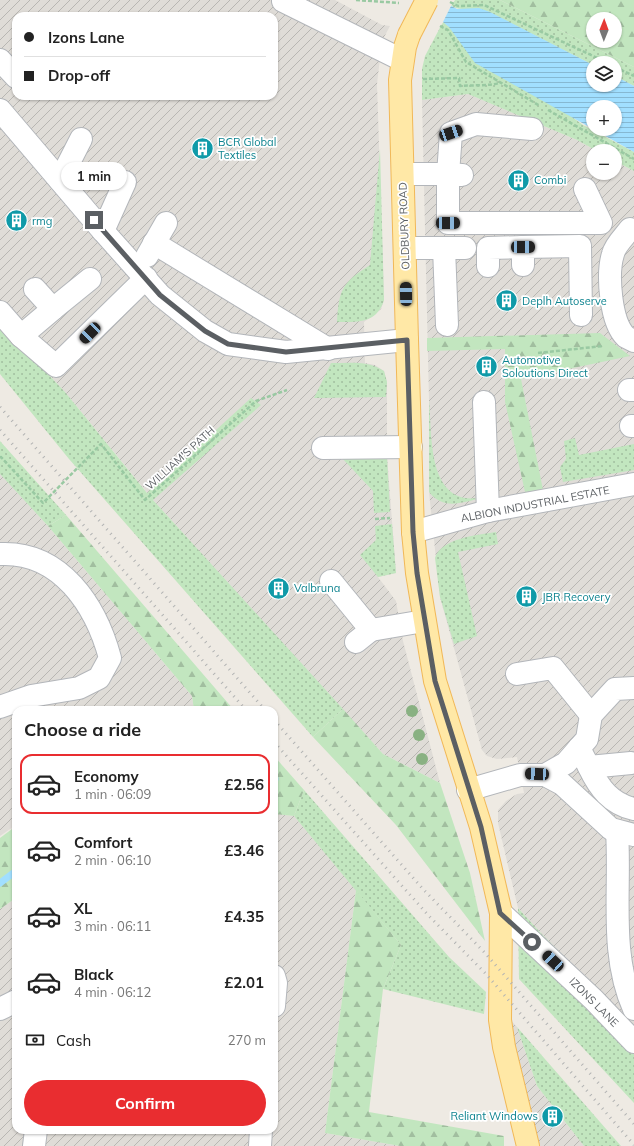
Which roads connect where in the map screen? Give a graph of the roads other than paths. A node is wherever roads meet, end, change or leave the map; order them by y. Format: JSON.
{"nodes":[{"id":1,"x":427,"y":0,"type":"edge"},
{"id":2,"x":283,"y":1,"type":"edge"},
{"id":3,"x":0,"y":60,"type":"edge"},
{"id":4,"x":402,"y":60,"type":"junction"},
{"id":5,"x":12,"y":73,"type":"edge"},
{"id":6,"x":0,"y":110,"type":"edge"},
{"id":7,"x":532,"y":129,"type":"dead end"},
{"id":8,"x":81,"y":139,"type":"dead end"},
{"id":9,"x":403,"y":174,"type":"junction"},
{"id":10,"x":455,"y":175,"type":"junction"},
{"id":11,"x":60,"y":180,"type":"junction"},
{"id":12,"x":125,"y":182,"type":"dead end"},
{"id":13,"x":585,"y":189,"type":"dead end"},
{"id":14,"x":166,"y":223,"type":"dead end"},
{"id":15,"x":633,"y":228,"type":"edge"},
{"id":16,"x":103,"y":231,"type":"junction"},
{"id":17,"x":154,"y":243,"type":"junction"},
{"id":18,"x":406,"y":248,"type":"junction"},
{"id":19,"x":458,"y":254,"type":"junction"},
{"id":20,"x":142,"y":274,"type":"junction"},
{"id":21,"x":90,"y":278,"type":"dead end"},
{"id":22,"x":35,"y":289,"type":"dead end"},
{"id":23,"x":53,"y":309,"type":"junction"},
{"id":24,"x":0,"y":312,"type":"edge"},
{"id":25,"x":581,"y":315,"type":"dead end"},
{"id":26,"x":447,"y":325,"type":"dead end"},
{"id":27,"x":21,"y":336,"type":"junction"},
{"id":28,"x":630,"y":339,"type":"edge"},
{"id":29,"x":407,"y":340,"type":"junction"},
{"id":30,"x":328,"y":349,"type":"junction"},
{"id":31,"x":484,"y":402,"type":"dead end"},
{"id":32,"x":411,"y":447,"type":"junction"},
{"id":33,"x":323,"y":448,"type":"dead end"},
{"id":34,"x":634,"y":484,"type":"edge"},
{"id":35,"x":488,"y":511,"type":"junction"},
{"id":36,"x":413,"y":532,"type":"junction"},
{"id":37,"x":0,"y":554,"type":"edge"},
{"id":38,"x":331,"y":581,"type":"dead end"},
{"id":39,"x":424,"y":621,"type":"junction"},
{"id":40,"x":517,"y":674,"type":"dead end"},
{"id":41,"x":634,"y":688,"type":"edge"},
{"id":42,"x":0,"y":707,"type":"edge"},
{"id":43,"x":591,"y":715,"type":"junction"},
{"id":44,"x":579,"y":748,"type":"junction"},
{"id":45,"x":631,"y":763,"type":"dead end"},
{"id":46,"x":589,"y":767,"type":"junction"},
{"id":47,"x":545,"y":775,"type":"junction"},
{"id":48,"x":468,"y":790,"type":"junction"},
{"id":49,"x":634,"y":809,"type":"edge"},
{"id":50,"x":626,"y":833,"type":"edge"},
{"id":51,"x":626,"y":874,"type":"edge"},
{"id":52,"x":500,"y":913,"type":"junction"},
{"id":53,"x":12,"y":1003,"type":"edge"},
{"id":54,"x":0,"y":1009,"type":"edge"},
{"id":55,"x":634,"y":1009,"type":"edge"},
{"id":56,"x":634,"y":1042,"type":"edge"},
{"id":57,"x":36,"y":1134,"type":"edge"},
{"id":58,"x":261,"y":1134,"type":"edge"},
{"id":59,"x":34,"y":1146,"type":"edge"},
{"id":60,"x":260,"y":1146,"type":"edge"},
{"id":61,"x":528,"y":1146,"type":"edge"}],
"edges":[{"from":1,"to":4,"type":"main road","name":"OLDBURY ROAD","bridge":true},
{"from":2,"to":4,"type":"street"},
{"from":3,"to":5,"type":"street"},
{"from":4,"to":9,"type":"main road","name":"OLDBURY ROAD"},
{"from":6,"to":11,"type":"street"},
{"from":7,"to":10,"type":"street"},
{"from":8,"to":11,"type":"street"},
{"from":9,"to":10,"type":"street"},
{"from":9,"to":18,"type":"main road","name":"OLDBURY ROAD"},
{"from":10,"to":13,"type":"street"},
{"from":11,"to":16,"type":"street"},
{"from":12,"to":16,"type":"street"},
{"from":14,"to":17,"type":"street"},
{"from":15,"to":28,"type":"street"},
{"from":16,"to":20,"type":"street"},
{"from":17,"to":20,"type":"street"},
{"from":17,"to":30,"type":"street"},
{"from":18,"to":19,"type":"street"},
{"from":18,"to":29,"type":"main road","name":"OLDBURY ROAD"},
{"from":19,"to":25,"type":"street"},
{"from":19,"to":26,"type":"street"},
{"from":20,"to":27,"type":"street"},
{"from":20,"to":30,"type":"street"},
{"from":21,"to":23,"type":"street"},
{"from":22,"to":23,"type":"street"},
{"from":23,"to":27,"type":"street"},
{"from":24,"to":27,"type":"street"},
{"from":29,"to":30,"type":"street"},
{"from":29,"to":32,"type":"main road","name":"OLDBURY ROAD"},
{"from":31,"to":35,"type":"street"},
{"from":32,"to":33,"type":"street"},
{"from":32,"to":36,"type":"main road","name":"OLDBURY ROAD"},
{"from":34,"to":35,"type":"street","name":"ALBION INDUSTRIAL ESTATE"},
{"from":35,"to":36,"type":"street","name":"ALBION INDUSTRIAL ESTATE"},
{"from":36,"to":39,"type":"main road","name":"OLDBURY ROAD"},
{"from":37,"to":42,"type":"street"},
{"from":38,"to":39,"type":"street"},
{"from":39,"to":48,"type":"main road","name":"OLDBURY ROAD"},
{"from":40,"to":43,"type":"street"},
{"from":41,"to":43,"type":"street"},
{"from":43,"to":44,"type":"street"},
{"from":44,"to":46,"type":"street"},
{"from":44,"to":47,"type":"street"},
{"from":45,"to":46,"type":"street"},
{"from":46,"to":49,"type":"street"},
{"from":47,"to":48,"type":"street"},
{"from":47,"to":50,"type":"street"},
{"from":48,"to":52,"type":"main road","name":"OLDBURY ROAD"},
{"from":50,"to":51,"type":"street"},
{"from":51,"to":55,"type":"street"},
{"from":52,"to":56,"type":"street","name":"IZONS LANE"},
{"from":52,"to":61,"type":"main road","name":"OLDBURY ROAD"},
{"from":53,"to":54,"type":"street"},
{"from":57,"to":59,"type":"street"},
{"from":58,"to":60,"type":"street"}]}
